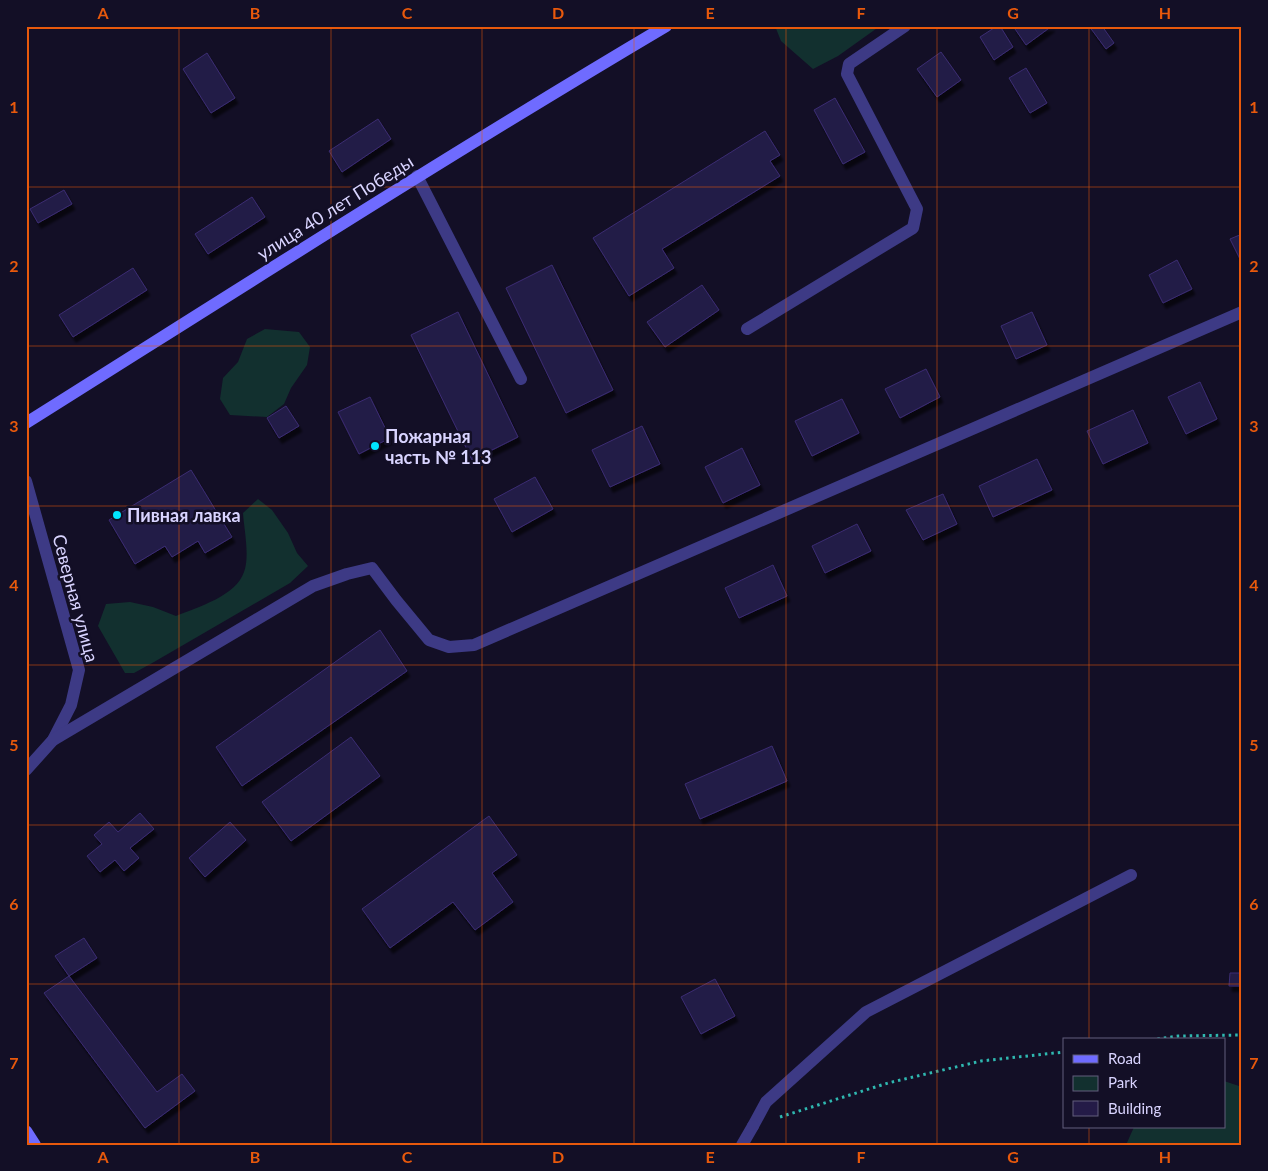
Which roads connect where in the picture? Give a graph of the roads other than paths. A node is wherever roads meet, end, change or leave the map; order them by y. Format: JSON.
{"nodes":[{"id":1,"x":666,"y":26,"type":"edge"},
{"id":2,"x":905,"y":26,"type":"edge"},
{"id":3,"x":417,"y":176,"type":"junction"},
{"id":4,"x":1242,"y":312,"type":"edge"},
{"id":5,"x":747,"y":329,"type":"dead end"},
{"id":6,"x":521,"y":379,"type":"dead end"},
{"id":7,"x":26,"y":423,"type":"edge"},
{"id":8,"x":26,"y":482,"type":"edge"},
{"id":9,"x":53,"y":740,"type":"junction"},
{"id":10,"x":26,"y":770,"type":"edge"},
{"id":11,"x":1131,"y":876,"type":"dead end"},
{"id":12,"x":26,"y":1131,"type":"edge"},
{"id":13,"x":34,"y":1145,"type":"edge"},
{"id":14,"x":742,"y":1145,"type":"edge"}],
"edges":[{"from":1,"to":3,"type":"street","name":"улица 40 лет Победы"},
{"from":2,"to":5,"type":"street"},
{"from":3,"to":6,"type":"street"},
{"from":3,"to":7,"type":"street","name":"улица 40 лет Победы"},
{"from":4,"to":9,"type":"street"},
{"from":8,"to":9,"type":"street","name":"Северная улица"},
{"from":9,"to":10,"type":"street","name":"Северная улица"},
{"from":11,"to":14,"type":"street"},
{"from":12,"to":13,"type":"street"}]}
